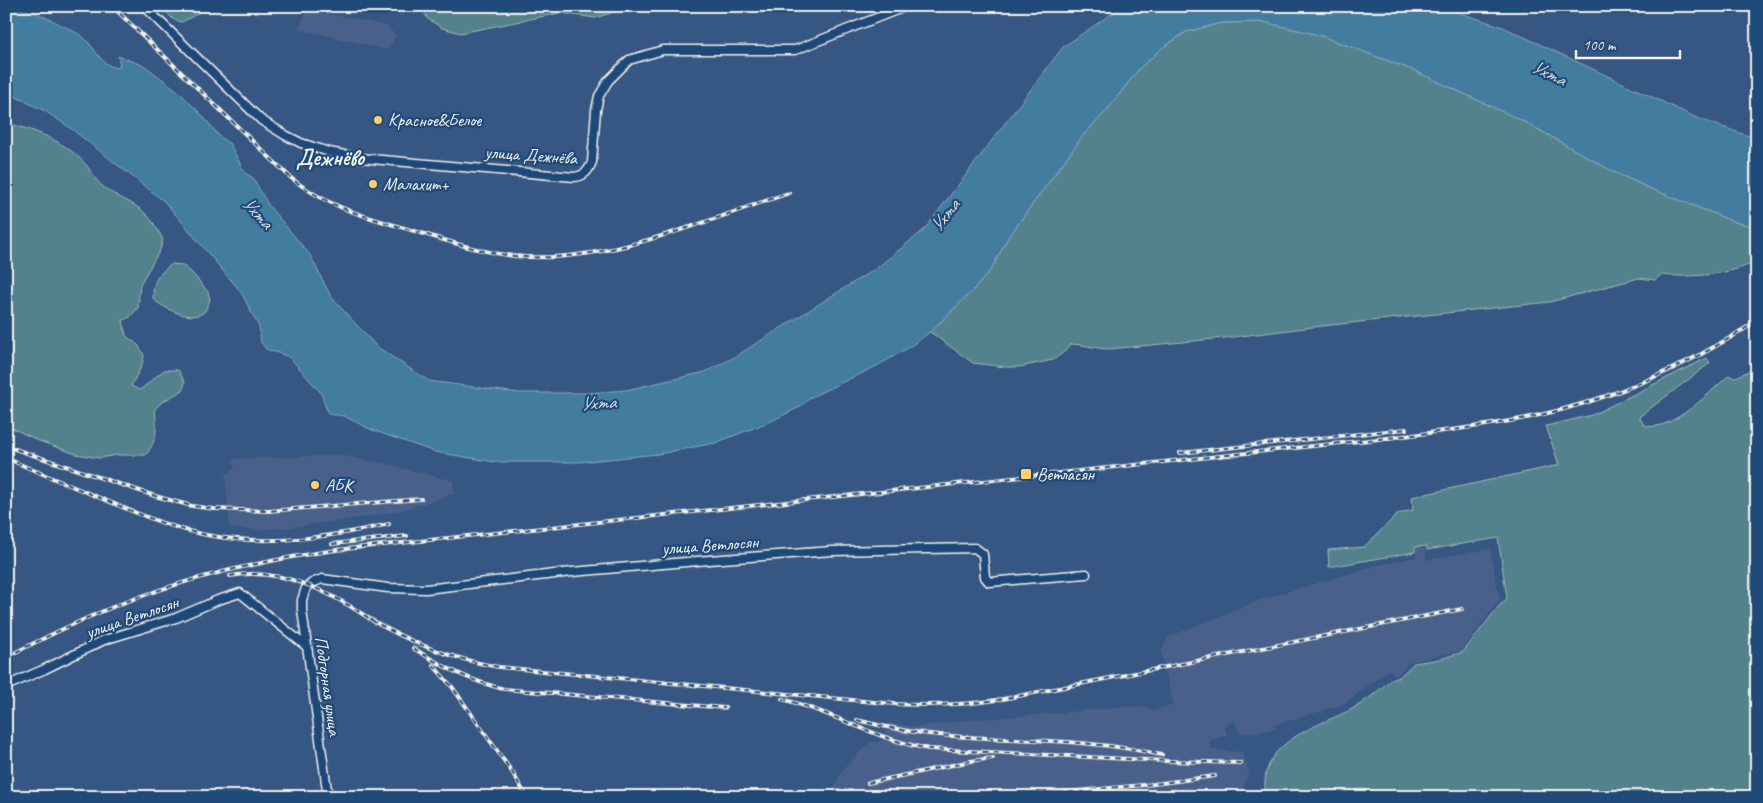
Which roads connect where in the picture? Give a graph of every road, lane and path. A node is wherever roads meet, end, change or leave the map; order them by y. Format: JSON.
{"nodes":[{"id":1,"x":144,"y":6,"type":"edge"},
{"id":2,"x":907,"y":6,"type":"edge"},
{"id":3,"x":1086,"y":574,"type":"dead end"},
{"id":4,"x":312,"y":583,"type":"joint"},
{"id":5,"x":307,"y":646,"type":"junction"},
{"id":6,"x":6,"y":686,"type":"edge"},
{"id":7,"x":328,"y":797,"type":"edge"}],
"edges":[{"from":1,"to":2,"type":"street","name":"улица Дежнёва"},
{"from":3,"to":4,"type":"street","name":"улица Ветлосян"},
{"from":4,"to":5,"type":"street","name":"Подгорная улица"},
{"from":5,"to":6,"type":"street","name":"улица Ветлосян"},
{"from":5,"to":7,"type":"street","name":"Подгорная улица"}]}
